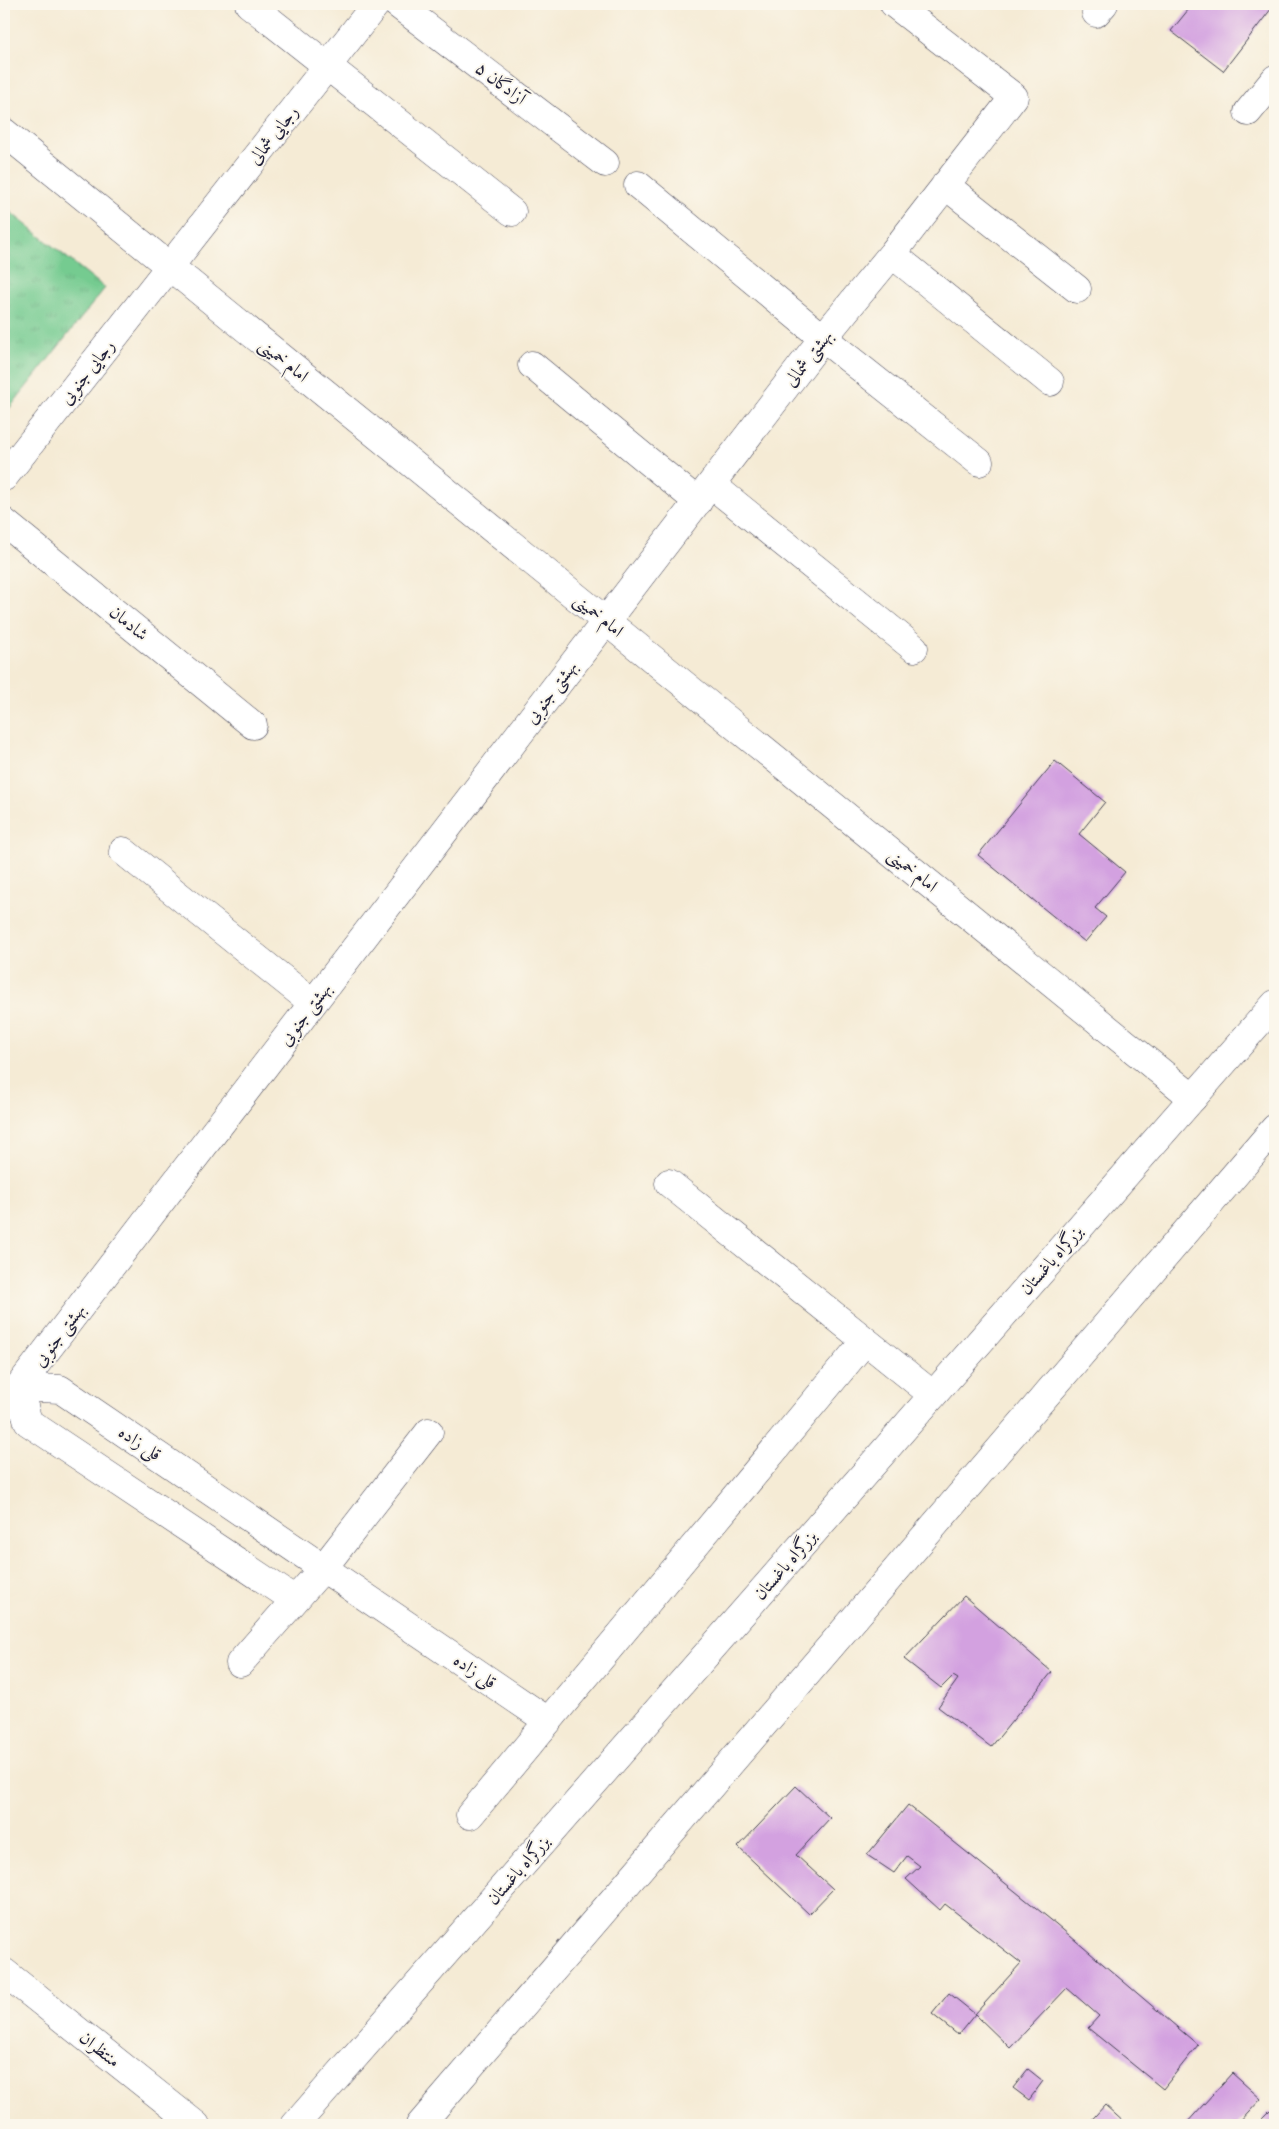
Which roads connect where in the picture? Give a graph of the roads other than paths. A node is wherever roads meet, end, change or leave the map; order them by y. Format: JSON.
{"nodes":[{"id":1,"x":249,"y":4,"type":"edge"},
{"id":2,"x":376,"y":4,"type":"edge"},
{"id":3,"x":397,"y":4,"type":"edge"},
{"id":4,"x":894,"y":4,"type":"edge"},
{"id":5,"x":327,"y":66,"type":"junction"},
{"id":6,"x":1275,"y":79,"type":"edge"},
{"id":7,"x":1248,"y":112,"type":"dead end"},
{"id":8,"x":4,"y":132,"type":"edge"},
{"id":9,"x":605,"y":163,"type":"dead end"},
{"id":10,"x":638,"y":185,"type":"dead end"},
{"id":11,"x":945,"y":185,"type":"junction"},
{"id":12,"x":512,"y":212,"type":"dead end"},
{"id":13,"x":892,"y":254,"type":"junction"},
{"id":14,"x":170,"y":267,"type":"junction"},
{"id":15,"x":1077,"y":290,"type":"dead end"},
{"id":16,"x":823,"y":338,"type":"junction"},
{"id":17,"x":532,"y":365,"type":"dead end"},
{"id":18,"x":1050,"y":382,"type":"dead end"},
{"id":19,"x":980,"y":462,"type":"dead end"},
{"id":20,"x":4,"y":478,"type":"edge"},
{"id":21,"x":705,"y":493,"type":"junction"},
{"id":22,"x":4,"y":522,"type":"edge"},
{"id":23,"x":605,"y":621,"type":"junction"},
{"id":24,"x":914,"y":648,"type":"dead end"},
{"id":25,"x":253,"y":725,"type":"dead end"},
{"id":26,"x":123,"y":851,"type":"dead end"},
{"id":27,"x":313,"y":1003,"type":"junction"},
{"id":28,"x":1275,"y":1004,"type":"edge"},
{"id":29,"x":1193,"y":1098,"type":"junction"},
{"id":30,"x":1275,"y":1128,"type":"edge"},
{"id":31,"x":669,"y":1182,"type":"dead end"},
{"id":32,"x":865,"y":1340,"type":"junction"},
{"id":33,"x":933,"y":1395,"type":"junction"},
{"id":34,"x":8,"y":1400,"type":"edge"},
{"id":35,"x":429,"y":1432,"type":"dead end"},
{"id":36,"x":324,"y":1567,"type":"junction"},
{"id":37,"x":295,"y":1600,"type":"junction"},
{"id":38,"x":240,"y":1663,"type":"dead end"},
{"id":39,"x":548,"y":1721,"type":"junction"},
{"id":40,"x":470,"y":1815,"type":"dead end"},
{"id":41,"x":4,"y":1972,"type":"edge"},
{"id":42,"x":196,"y":2125,"type":"edge"},
{"id":43,"x":295,"y":2125,"type":"edge"},
{"id":44,"x":420,"y":2125,"type":"edge"}],
"edges":[{"from":1,"to":5,"type":"main road"},
{"from":2,"to":5,"type":"main road","name":"رجایی شمالی"},
{"from":3,"to":9,"type":"main road","name":"آزادگان ۵"},
{"from":4,"to":11,"type":"main road","name":"بهشتی شمالی"},
{"from":5,"to":12,"type":"main road"},
{"from":5,"to":14,"type":"main road","name":"رجایی شمالی"},
{"from":6,"to":7,"type":"main road"},
{"from":8,"to":14,"type":"main road","name":"امام خمینی"},
{"from":10,"to":16,"type":"main road"},
{"from":11,"to":13,"type":"main road","name":"بهشتی شمالی"},
{"from":11,"to":15,"type":"main road"},
{"from":13,"to":16,"type":"main road","name":"بهشتی شمالی"},
{"from":13,"to":18,"type":"main road"},
{"from":14,"to":20,"type":"main road","name":"رجایی جنوبی"},
{"from":14,"to":23,"type":"main road","name":"امام خمینی"},
{"from":16,"to":19,"type":"main road"},
{"from":16,"to":21,"type":"main road","name":"بهشتی شمالی"},
{"from":17,"to":21,"type":"main road"},
{"from":21,"to":23,"type":"main road","name":"بهشتی شمالی"},
{"from":21,"to":24,"type":"main road"},
{"from":22,"to":25,"type":"main road","name":"شادمان"},
{"from":23,"to":27,"type":"main road","name":"بهشتی جنوبی"},
{"from":23,"to":29,"type":"main road","name":"امام خمینی"},
{"from":26,"to":27,"type":"main road"},
{"from":27,"to":34,"type":"main road","name":"بهشتی جنوبی"},
{"from":28,"to":29,"type":"main road","name":"بزرگراه باغستان"},
{"from":29,"to":33,"type":"main road","name":"بزرگراه باغستان"},
{"from":30,"to":44,"type":"main road"},
{"from":31,"to":32,"type":"main road"},
{"from":32,"to":33,"type":"main road"},
{"from":32,"to":39,"type":"main road"},
{"from":33,"to":43,"type":"main road","name":"بزرگراه باغستان"},
{"from":34,"to":36,"type":"main road","name":"قلی زاده"},
{"from":34,"to":37,"type":"main road"},
{"from":35,"to":36,"type":"main road"},
{"from":36,"to":37,"type":"main road"},
{"from":36,"to":39,"type":"main road","name":"قلی زاده"},
{"from":37,"to":38,"type":"main road"},
{"from":39,"to":40,"type":"main road"},
{"from":41,"to":42,"type":"main road","name":"منتظران"}]}
